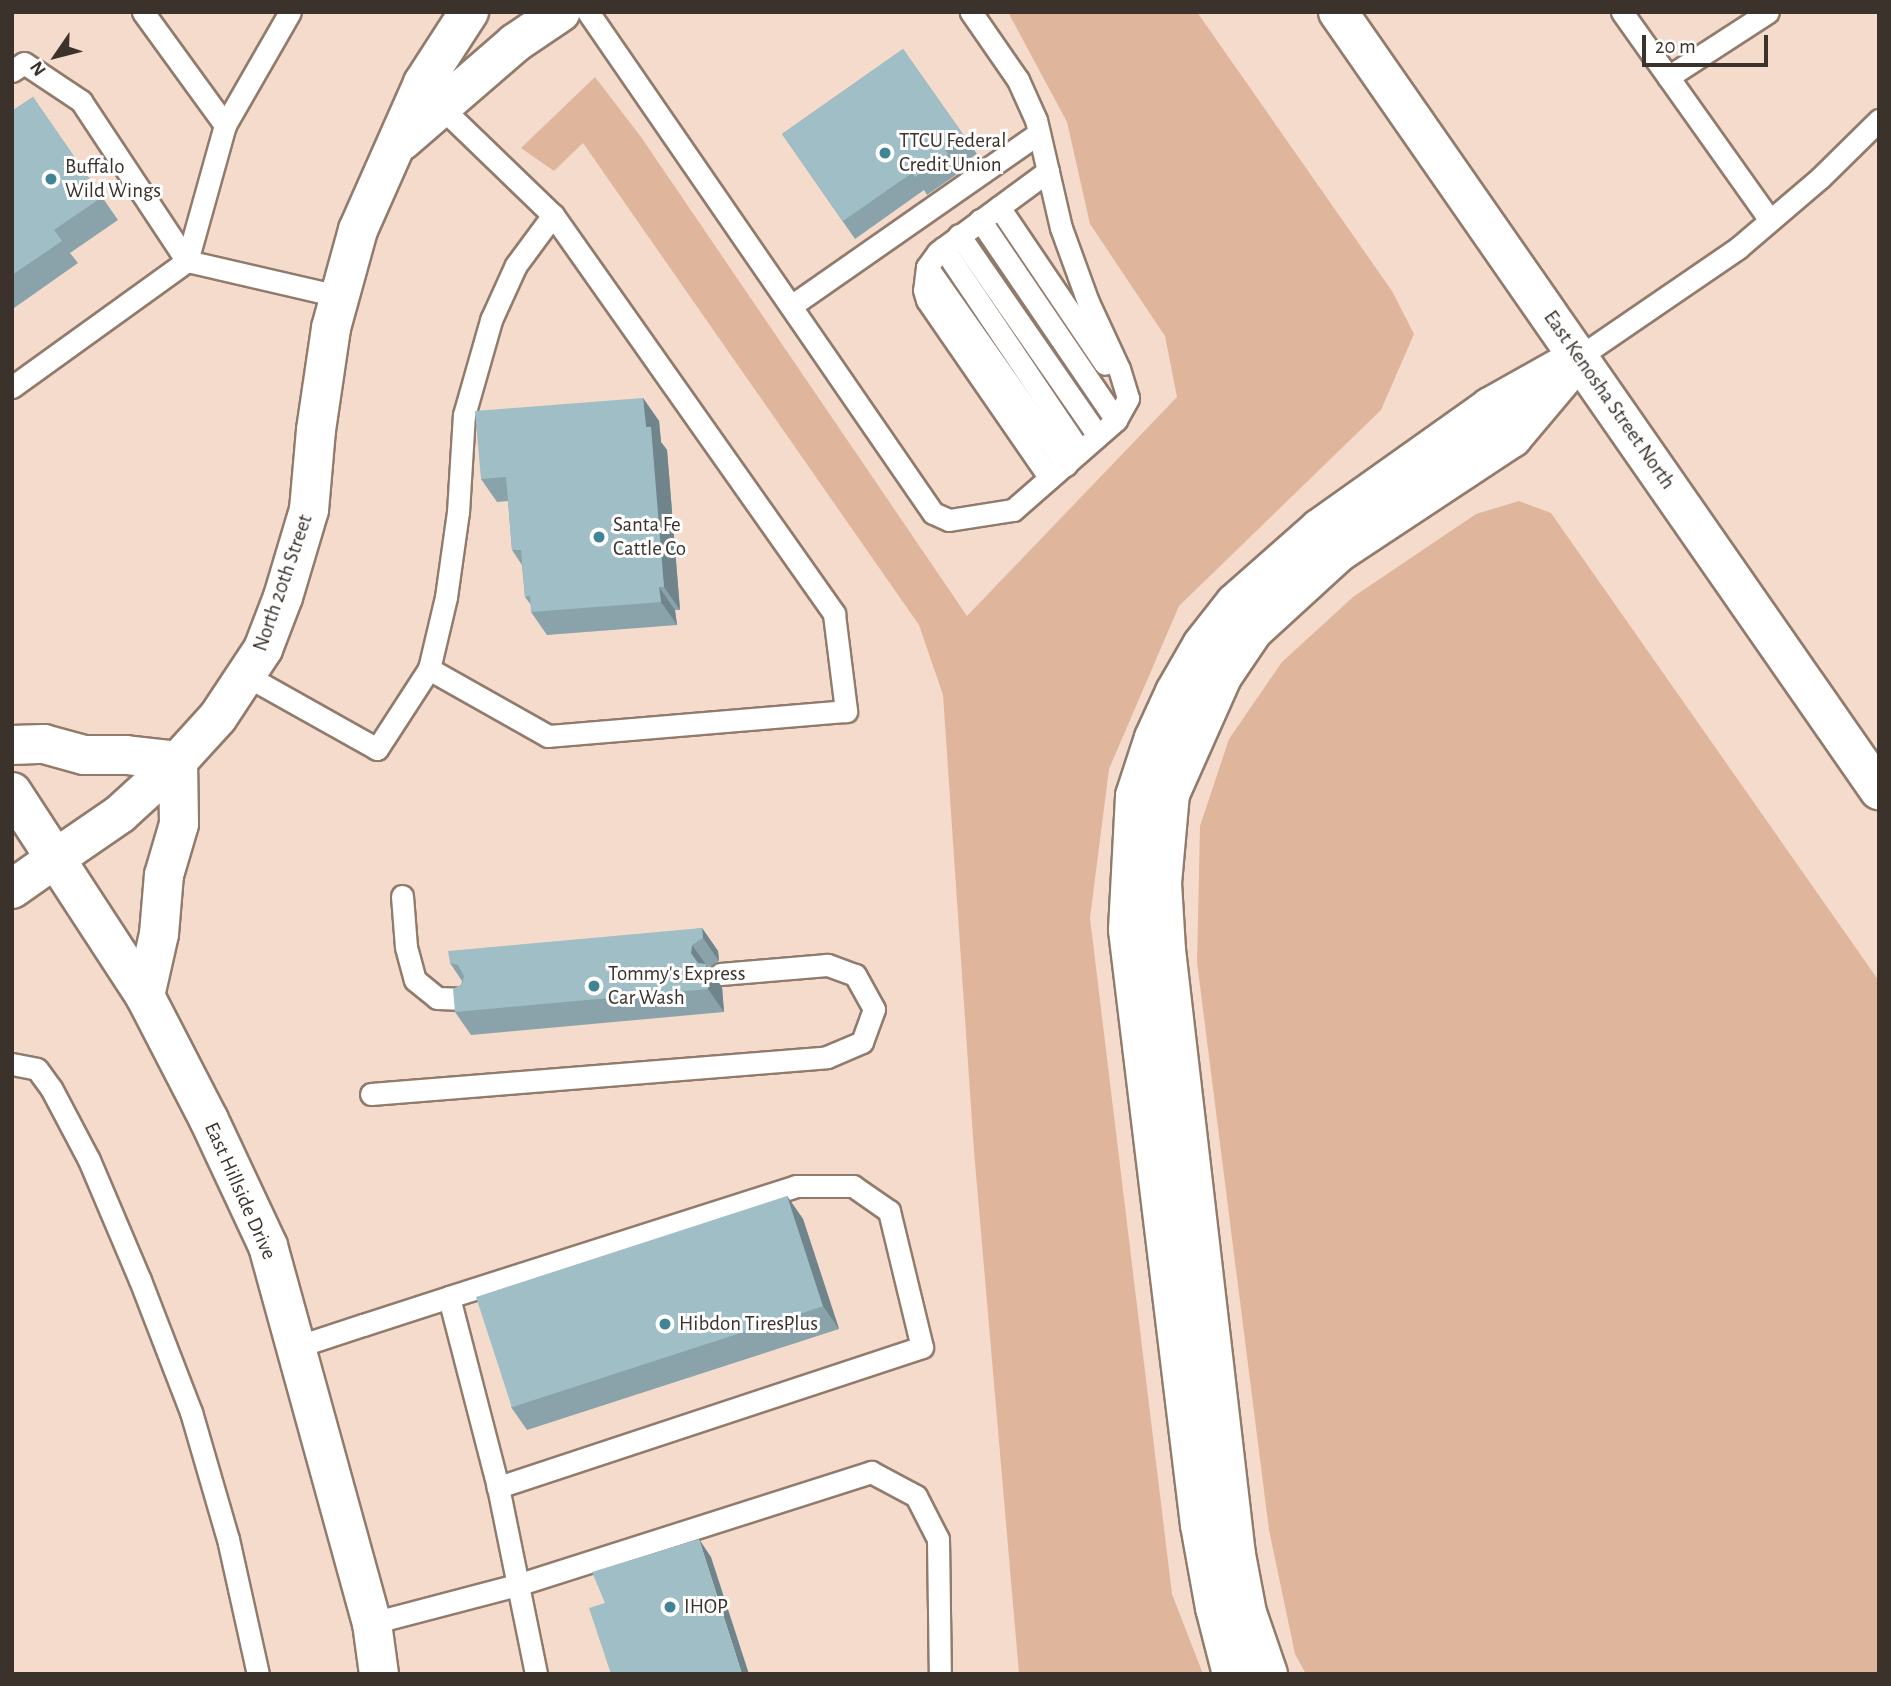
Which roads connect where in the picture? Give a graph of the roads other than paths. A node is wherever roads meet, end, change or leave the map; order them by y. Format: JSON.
{"nodes":[{"id":1,"x":143,"y":12,"type":"edge"},
{"id":2,"x":289,"y":12,"type":"edge"},
{"id":3,"x":469,"y":12,"type":"edge"},
{"id":4,"x":561,"y":12,"type":"edge"},
{"id":5,"x":588,"y":12,"type":"edge"},
{"id":6,"x":971,"y":12,"type":"edge"},
{"id":7,"x":1338,"y":12,"type":"edge"},
{"id":8,"x":1622,"y":12,"type":"edge"},
{"id":9,"x":1768,"y":12,"type":"edge"},
{"id":10,"x":16,"y":60,"type":"edge"},
{"id":11,"x":1668,"y":77,"type":"junction"},
{"id":12,"x":441,"y":107,"type":"junction"},
{"id":13,"x":1879,"y":120,"type":"edge"},
{"id":14,"x":225,"y":125,"type":"junction"},
{"id":15,"x":1039,"y":132,"type":"junction"},
{"id":16,"x":392,"y":149,"type":"junction"},
{"id":17,"x":1048,"y":171,"type":"junction"},
{"id":18,"x":999,"y":207,"type":"junction"},
{"id":19,"x":553,"y":215,"type":"junction"},
{"id":20,"x":1769,"y":219,"type":"junction"},
{"id":21,"x":980,"y":220,"type":"junction"},
{"id":22,"x":951,"y":242,"type":"junction"},
{"id":23,"x":187,"y":261,"type":"junction"},
{"id":24,"x":339,"y":296,"type":"junction"},
{"id":25,"x":791,"y":306,"type":"junction"},
{"id":26,"x":1579,"y":357,"type":"junction"},
{"id":27,"x":12,"y":387,"type":"edge"},
{"id":28,"x":1128,"y":398,"type":"junction"},
{"id":29,"x":1116,"y":420,"type":"junction"},
{"id":30,"x":1098,"y":436,"type":"junction"},
{"id":31,"x":1065,"y":465,"type":"junction"},
{"id":32,"x":429,"y":670,"type":"junction"},
{"id":33,"x":247,"y":676,"type":"junction"},
{"id":34,"x":12,"y":745,"type":"edge"},
{"id":35,"x":178,"y":761,"type":"junction"},
{"id":36,"x":1879,"y":790,"type":"edge"},
{"id":37,"x":12,"y":792,"type":"edge"},
{"id":38,"x":56,"y":858,"type":"junction"},
{"id":39,"x":12,"y":889,"type":"edge"},
{"id":40,"x":402,"y":896,"type":"dead end"},
{"id":41,"x":720,"y":974,"type":"dead end"},
{"id":42,"x":145,"y":996,"type":"junction"},
{"id":43,"x":467,"y":999,"type":"edge"},
{"id":44,"x":12,"y":1064,"type":"edge"},
{"id":45,"x":371,"y":1094,"type":"dead end"},
{"id":46,"x":449,"y":1297,"type":"junction"},
{"id":47,"x":296,"y":1347,"type":"junction"},
{"id":48,"x":498,"y":1487,"type":"junction"},
{"id":49,"x":517,"y":1585,"type":"junction"},
{"id":50,"x":372,"y":1623,"type":"junction"},
{"id":51,"x":258,"y":1674,"type":"edge"},
{"id":52,"x":379,"y":1674,"type":"edge"},
{"id":53,"x":536,"y":1674,"type":"edge"},
{"id":54,"x":940,"y":1674,"type":"edge"},
{"id":55,"x":1232,"y":1674,"type":"edge"},
{"id":56,"x":1268,"y":1674,"type":"edge"}],
"edges":[{"from":1,"to":14,"type":"lane"},
{"from":2,"to":14,"type":"lane"},
{"from":3,"to":16,"type":"main road","name":"North 20th Street"},
{"from":4,"to":12,"type":"main road","name":"North 20th Street"},
{"from":5,"to":25,"type":"lane"},
{"from":6,"to":15,"type":"lane"},
{"from":7,"to":26,"type":"main road","name":"East Kenosha Street North"},
{"from":8,"to":11,"type":"lane"},
{"from":9,"to":11,"type":"lane"},
{"from":10,"to":23,"type":"lane"},
{"from":11,"to":20,"type":"lane"},
{"from":12,"to":16,"type":"main road","name":"North 20th Street"},
{"from":12,"to":19,"type":"lane"},
{"from":13,"to":20,"type":"lane"},
{"from":14,"to":23,"type":"lane"},
{"from":15,"to":17,"type":"lane"},
{"from":15,"to":25,"type":"lane"},
{"from":16,"to":24,"type":"main road","name":"North 20th Street"},
{"from":17,"to":18,"type":"lane"},
{"from":17,"to":28,"type":"lane"},
{"from":18,"to":21,"type":"lane"},
{"from":18,"to":28,"type":"lane"},
{"from":19,"to":32,"type":"lane"},
{"from":19,"to":32,"type":"lane"},
{"from":20,"to":26,"type":"lane"},
{"from":21,"to":22,"type":"lane"},
{"from":21,"to":29,"type":"lane"},
{"from":22,"to":30,"type":"lane"},
{"from":22,"to":31,"type":"lane"},
{"from":22,"to":31,"type":"lane"},
{"from":23,"to":24,"type":"lane"},
{"from":23,"to":27,"type":"lane"},
{"from":24,"to":33,"type":"main road","name":"North 20th Street"},
{"from":25,"to":31,"type":"lane"},
{"from":26,"to":36,"type":"main road","name":"East Kenosha Street North"},
{"from":26,"to":55,"type":"main road"},
{"from":26,"to":56,"type":"main road"},
{"from":28,"to":29,"type":"lane"},
{"from":29,"to":30,"type":"lane"},
{"from":30,"to":31,"type":"lane"},
{"from":32,"to":33,"type":"lane"},
{"from":33,"to":35,"type":"main road","name":"North 20th Street"},
{"from":34,"to":35,"type":"main road"},
{"from":35,"to":38,"type":"main road","name":"North 20th Street"},
{"from":35,"to":42,"type":"main road"},
{"from":37,"to":38,"type":"main road","name":"East Hillside Drive"},
{"from":38,"to":39,"type":"main road","name":"North 20th Street"},
{"from":38,"to":42,"type":"main road","name":"East Hillside Drive"},
{"from":40,"to":43,"type":"lane"},
{"from":41,"to":45,"type":"lane"},
{"from":42,"to":47,"type":"main road","name":"East Hillside Drive"},
{"from":44,"to":51,"type":"lane"},
{"from":46,"to":47,"type":"lane"},
{"from":46,"to":48,"type":"lane"},
{"from":46,"to":48,"type":"lane"},
{"from":47,"to":50,"type":"main road","name":"East Hillside Drive"},
{"from":48,"to":49,"type":"lane"},
{"from":49,"to":50,"type":"lane"},
{"from":49,"to":53,"type":"lane"},
{"from":49,"to":54,"type":"lane"},
{"from":50,"to":52,"type":"main road","name":"East Hillside Drive"}]}
